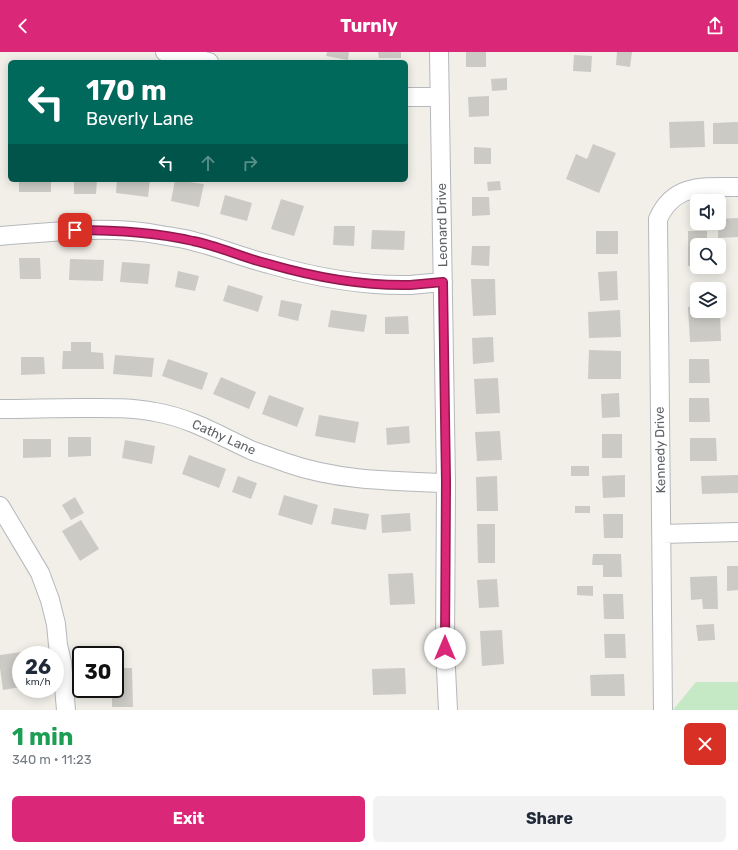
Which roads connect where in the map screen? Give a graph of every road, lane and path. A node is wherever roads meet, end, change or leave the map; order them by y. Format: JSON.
{"nodes":[{"id":1,"x":165,"y":52,"type":"edge"},
{"id":2,"x":439,"y":52,"type":"edge"},
{"id":3,"x":200,"y":60,"type":"edge"},
{"id":4,"x":408,"y":97,"type":"edge"},
{"id":5,"x":440,"y":97,"type":"junction"},
{"id":6,"x":738,"y":187,"type":"edge"},
{"id":7,"x":0,"y":236,"type":"edge"},
{"id":8,"x":443,"y":282,"type":"junction"},
{"id":9,"x":0,"y":409,"type":"edge"},
{"id":10,"x":446,"y":482,"type":"junction"},
{"id":11,"x":0,"y":506,"type":"edge"},
{"id":12,"x":738,"y":532,"type":"edge"},
{"id":13,"x":661,"y":534,"type":"junction"},
{"id":14,"x":66,"y":710,"type":"edge"},
{"id":15,"x":448,"y":710,"type":"edge"},
{"id":16,"x":663,"y":710,"type":"edge"}],
"edges":[{"from":1,"to":3,"type":"street"},
{"from":2,"to":5,"type":"street","name":"Leonard Drive"},
{"from":4,"to":5,"type":"street"},
{"from":5,"to":8,"type":"street","name":"Leonard Drive"},
{"from":6,"to":13,"type":"street","name":"Kennedy Drive"},
{"from":7,"to":8,"type":"street"},
{"from":8,"to":10,"type":"street","name":"Leonard Drive"},
{"from":9,"to":10,"type":"street","name":"Cathy Lane"},
{"from":10,"to":15,"type":"street","name":"Leonard Drive"},
{"from":11,"to":14,"type":"street"},
{"from":12,"to":13,"type":"street"},
{"from":13,"to":16,"type":"street","name":"Kennedy Drive"}]}
